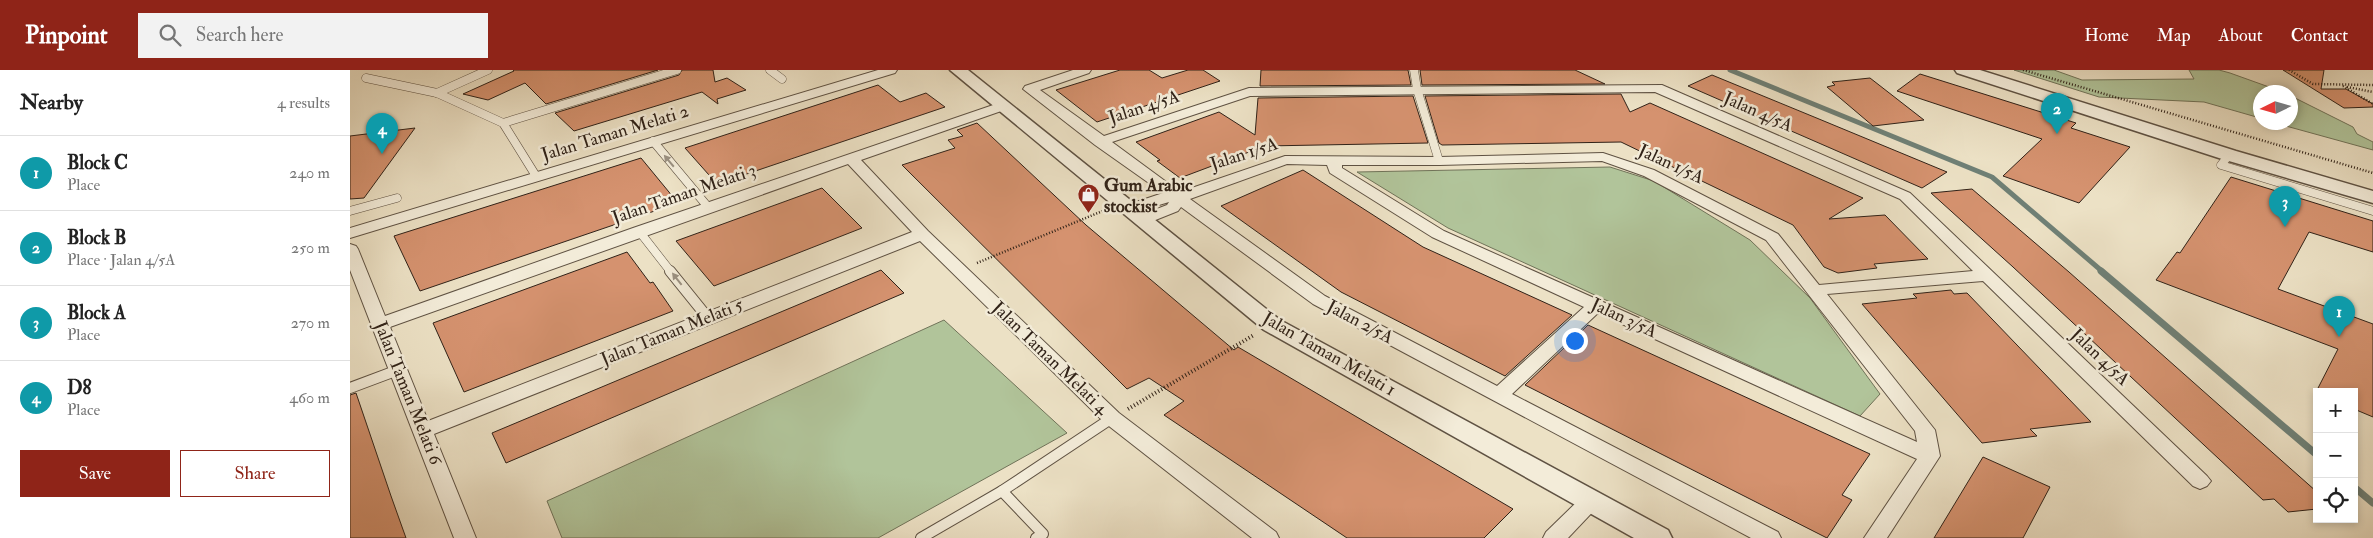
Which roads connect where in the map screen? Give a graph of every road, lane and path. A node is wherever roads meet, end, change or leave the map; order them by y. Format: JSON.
{"nodes":[{"id":1,"x":488,"y":70,"type":"edge"},
{"id":2,"x":677,"y":70,"type":"edge"},
{"id":3,"x":770,"y":70,"type":"edge"},
{"id":4,"x":891,"y":70,"type":"edge"},
{"id":5,"x":958,"y":70,"type":"edge"},
{"id":6,"x":1085,"y":70,"type":"edge"},
{"id":7,"x":1414,"y":70,"type":"edge"},
{"id":8,"x":1963,"y":70,"type":"edge"},
{"id":9,"x":1985,"y":70,"type":"edge"},
{"id":10,"x":2023,"y":70,"type":"edge"},
{"id":11,"x":2289,"y":70,"type":"edge"},
{"id":12,"x":366,"y":78,"type":"dead end"},
{"id":13,"x":782,"y":79,"type":"dead end"},
{"id":14,"x":2373,"y":84,"type":"edge"},
{"id":15,"x":2342,"y":86,"type":"junction"},
{"id":16,"x":1417,"y":89,"type":"junction"},
{"id":17,"x":2373,"y":92,"type":"edge"},
{"id":18,"x":437,"y":93,"type":"junction"},
{"id":19,"x":2373,"y":104,"type":"edge"},
{"id":20,"x":1002,"y":106,"type":"junction"},
{"id":21,"x":503,"y":123,"type":"junction"},
{"id":22,"x":652,"y":141,"type":"junction"},
{"id":23,"x":1100,"y":142,"type":"junction"},
{"id":24,"x":2229,"y":155,"type":"junction"},
{"id":25,"x":851,"y":158,"type":"junction"},
{"id":26,"x":1334,"y":160,"type":"junction"},
{"id":27,"x":1439,"y":161,"type":"junction"},
{"id":28,"x":2373,"y":173,"type":"edge"},
{"id":29,"x":536,"y":176,"type":"junction"},
{"id":30,"x":2373,"y":183,"type":"edge"},
{"id":31,"x":1180,"y":197,"type":"junction"},
{"id":32,"x":2373,"y":197,"type":"edge"},
{"id":33,"x":397,"y":198,"type":"dead end"},
{"id":34,"x":708,"y":207,"type":"junction"},
{"id":35,"x":350,"y":211,"type":"edge"},
{"id":36,"x":1131,"y":211,"type":"junction"},
{"id":37,"x":2373,"y":211,"type":"edge"},
{"id":38,"x":639,"y":231,"type":"junction"},
{"id":39,"x":350,"y":232,"type":"edge"},
{"id":40,"x":922,"y":234,"type":"junction"},
{"id":41,"x":350,"y":249,"type":"edge"},
{"id":42,"x":959,"y":270,"type":"junction"},
{"id":43,"x":1989,"y":275,"type":"junction"},
{"id":44,"x":1815,"y":290,"type":"junction"},
{"id":45,"x":1596,"y":305,"type":"junction"},
{"id":46,"x":708,"y":318,"type":"junction"},
{"id":47,"x":380,"y":324,"type":"junction"},
{"id":48,"x":1272,"y":325,"type":"junction"},
{"id":49,"x":398,"y":370,"type":"junction"},
{"id":50,"x":350,"y":388,"type":"edge"},
{"id":51,"x":1498,"y":396,"type":"junction"},
{"id":52,"x":1112,"y":418,"type":"junction"},
{"id":53,"x":423,"y":431,"type":"junction"},
{"id":54,"x":1930,"y":456,"type":"junction"},
{"id":55,"x":2200,"y":481,"type":"dead end"},
{"id":56,"x":1002,"y":491,"type":"junction"},
{"id":57,"x":1592,"y":502,"type":"junction"},
{"id":58,"x":1254,"y":535,"type":"edge"},
{"id":59,"x":465,"y":538,"type":"edge"},
{"id":60,"x":921,"y":538,"type":"edge"},
{"id":61,"x":1036,"y":538,"type":"edge"},
{"id":62,"x":1554,"y":538,"type":"edge"},
{"id":63,"x":1658,"y":538,"type":"edge"},
{"id":64,"x":1770,"y":538,"type":"edge"},
{"id":65,"x":1875,"y":538,"type":"edge"}],
"edges":[{"from":1,"to":18,"type":"lane"},
{"from":2,"to":21,"type":"lane"},
{"from":3,"to":13,"type":"lane"},
{"from":4,"to":22,"type":"street","name":"Jalan Taman Melati 2"},
{"from":5,"to":20,"type":"street","name":"Jalan Taman Melati 1"},
{"from":6,"to":23,"type":"street","name":"Jalan 2/5A"},
{"from":7,"to":16,"type":"lane"},
{"from":8,"to":24,"type":"street"},
{"from":9,"to":30,"type":"street"},
{"from":10,"to":28,"type":"path"},
{"from":11,"to":15,"type":"path"},
{"from":12,"to":18,"type":"lane"},
{"from":14,"to":15,"type":"path"},
{"from":15,"to":17,"type":"path"},
{"from":15,"to":19,"type":"path"},
{"from":16,"to":23,"type":"street","name":"Jalan 4/5A"},
{"from":16,"to":27,"type":"lane"},
{"from":16,"to":43,"type":"street","name":"Jalan 4/5A"},
{"from":18,"to":21,"type":"lane"},
{"from":20,"to":25,"type":"street","name":"Jalan Taman Melati 3"},
{"from":20,"to":36,"type":"street","name":"Jalan Taman Melati 1"},
{"from":21,"to":29,"type":"lane"},
{"from":22,"to":29,"type":"street","name":"Jalan Taman Melati 2"},
{"from":34,"to":22,"type":"lane","one_way":true},
{"from":23,"to":31,"type":"street","name":"Jalan 2/5A"},
{"from":24,"to":32,"type":"street"},
{"from":24,"to":37,"type":"lane"},
{"from":25,"to":34,"type":"street","name":"Jalan Taman Melati 3"},
{"from":25,"to":40,"type":"street","name":"Jalan Taman Melati 4"},
{"from":26,"to":27,"type":"street","name":"Jalan 1/5A"},
{"from":26,"to":31,"type":"street","name":"Jalan 1/5A"},
{"from":26,"to":45,"type":"street","name":"Jalan 3/5A"},
{"from":27,"to":44,"type":"street","name":"Jalan 1/5A"},
{"from":29,"to":39,"type":"street","name":"Jalan Taman Melati 2"},
{"from":31,"to":36,"type":"street","name":"Jalan 1/5A"},
{"from":31,"to":51,"type":"street","name":"Jalan 2/5A"},
{"from":33,"to":35,"type":"lane"},
{"from":34,"to":38,"type":"street","name":"Jalan Taman Melati 3"},
{"from":36,"to":42,"type":"path"},
{"from":36,"to":48,"type":"street","name":"Jalan Taman Melati 1"},
{"from":46,"to":38,"type":"lane","one_way":true},
{"from":38,"to":47,"type":"street","name":"Jalan Taman Melati 3"},
{"from":40,"to":42,"type":"street","name":"Jalan Taman Melati 4"},
{"from":40,"to":46,"type":"street","name":"Jalan Taman Melati 5"},
{"from":41,"to":47,"type":"street","name":"Jalan Taman Melati 6"},
{"from":42,"to":52,"type":"street","name":"Jalan Taman Melati 4"},
{"from":43,"to":44,"type":"street"},
{"from":43,"to":55,"type":"street","name":"Jalan 4/5A"},
{"from":44,"to":54,"type":"street","name":"Jalan 1/5A"},
{"from":45,"to":51,"type":"street"},
{"from":45,"to":54,"type":"street","name":"Jalan 3/5A"},
{"from":46,"to":53,"type":"street","name":"Jalan Taman Melati 5"},
{"from":47,"to":49,"type":"street","name":"Jalan Taman Melati 6"},
{"from":48,"to":52,"type":"path"},
{"from":48,"to":57,"type":"street","name":"Jalan Taman Melati 1"},
{"from":49,"to":50,"type":"lane"},
{"from":49,"to":53,"type":"street","name":"Jalan Taman Melati 6"},
{"from":51,"to":64,"type":"street","name":"Jalan 2/5A"},
{"from":52,"to":56,"type":"lane"},
{"from":52,"to":58,"type":"street","name":"Jalan Taman Melati 4"},
{"from":53,"to":59,"type":"street","name":"Jalan Taman Melati 6"},
{"from":54,"to":65,"type":"street"},
{"from":56,"to":60,"type":"lane"},
{"from":56,"to":61,"type":"lane"},
{"from":57,"to":62,"type":"street"},
{"from":57,"to":63,"type":"street","name":"Jalan Taman Melati 1"}]}
